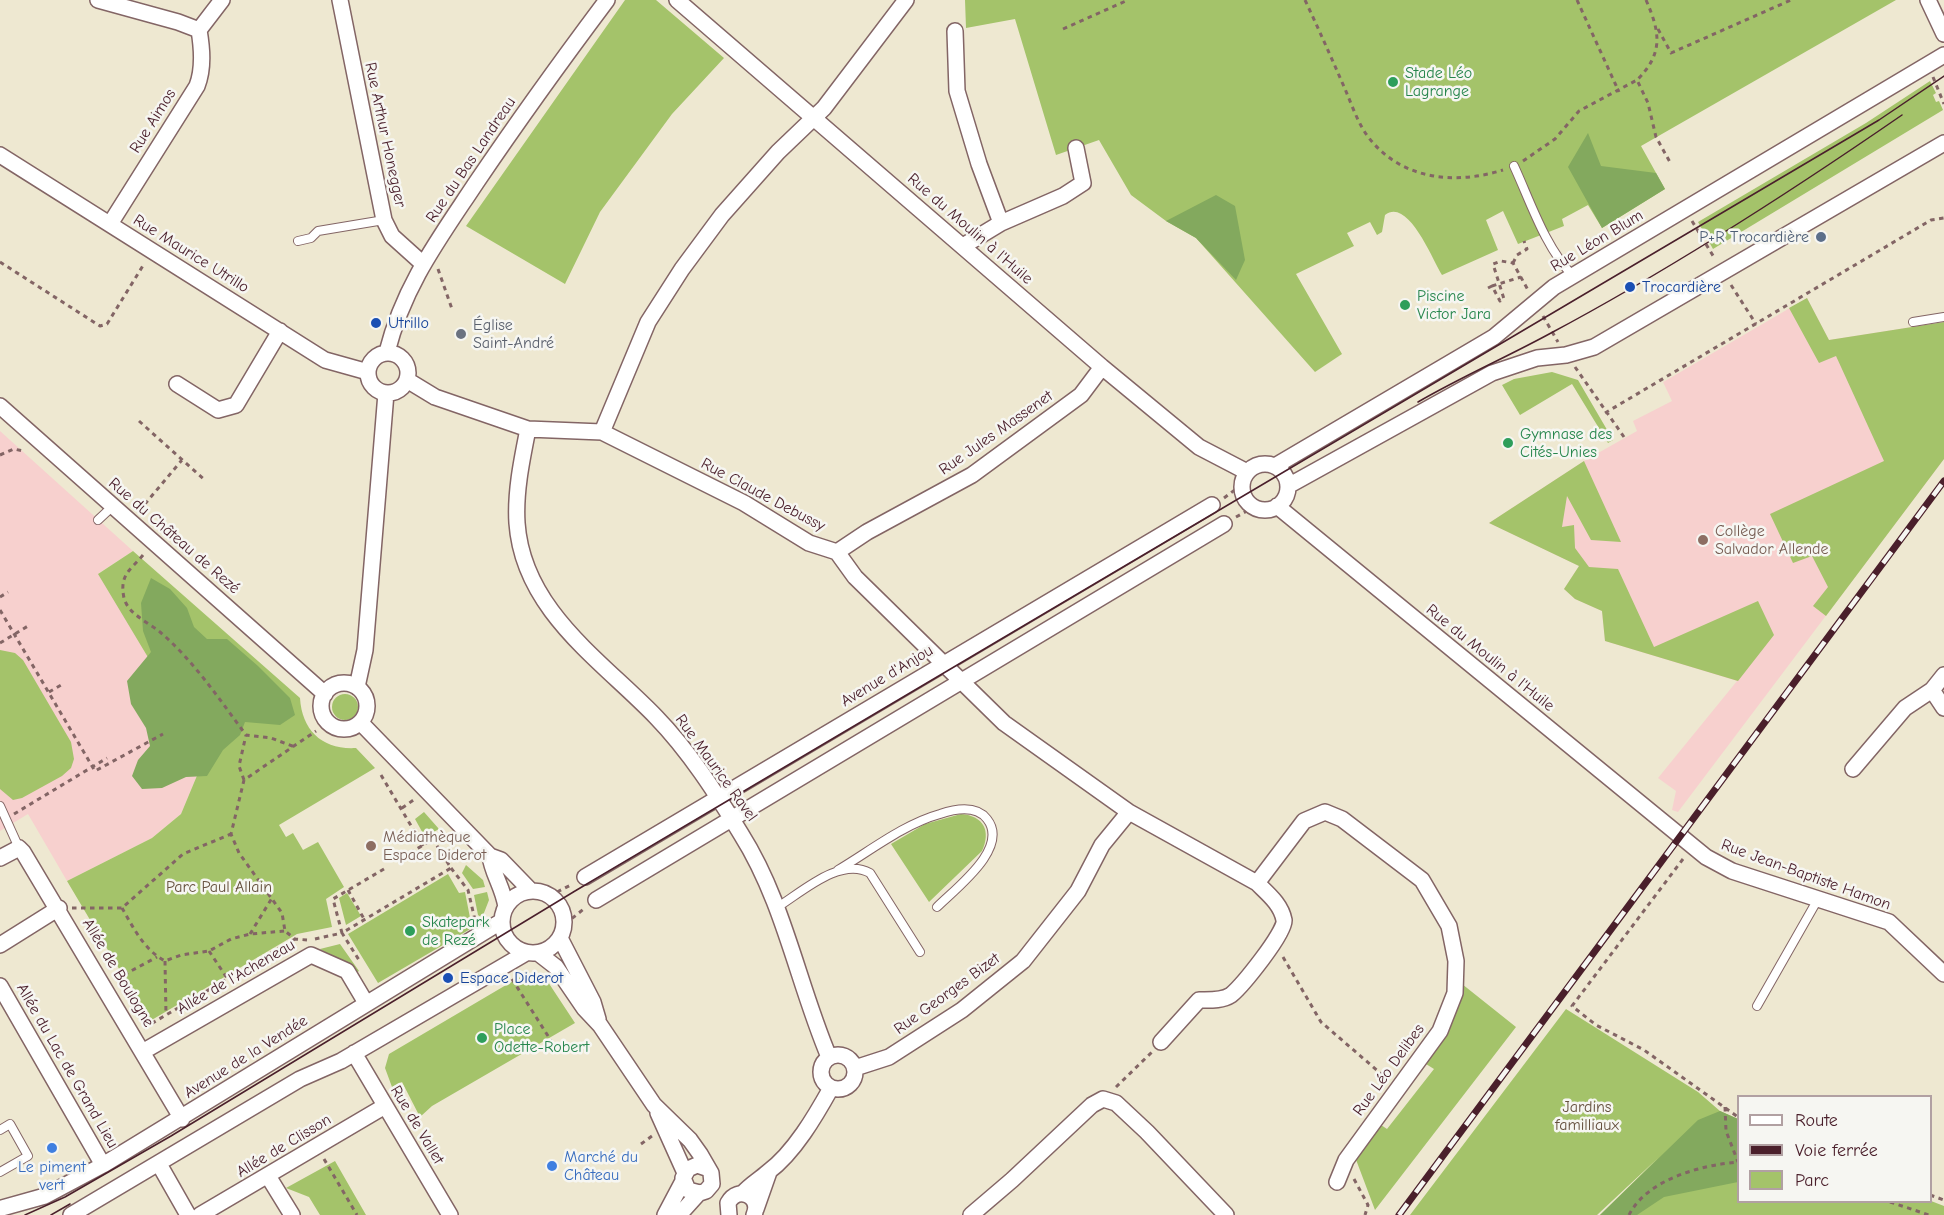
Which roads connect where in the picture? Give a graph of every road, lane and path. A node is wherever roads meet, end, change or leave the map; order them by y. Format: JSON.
{"nodes":[{"id":1,"x":98,"y":0,"type":"edge"},
{"id":2,"x":222,"y":0,"type":"edge"},
{"id":3,"x":340,"y":0,"type":"edge"},
{"id":4,"x":607,"y":0,"type":"edge"},
{"id":5,"x":677,"y":0,"type":"edge"},
{"id":6,"x":906,"y":0,"type":"edge"},
{"id":7,"x":1128,"y":0,"type":"edge"},
{"id":8,"x":1305,"y":0,"type":"edge"},
{"id":9,"x":1577,"y":0,"type":"edge"},
{"id":10,"x":1646,"y":0,"type":"edge"},
{"id":11,"x":1791,"y":0,"type":"edge"},
{"id":12,"x":1928,"y":0,"type":"edge"},
{"id":13,"x":1656,"y":24,"type":"junction"},
{"id":14,"x":1063,"y":29,"type":"dead end"},
{"id":15,"x":199,"y":30,"type":"junction"},
{"id":16,"x":955,"y":31,"type":"dead end"},
{"id":17,"x":1944,"y":34,"type":"edge"},
{"id":18,"x":1944,"y":55,"type":"edge"},
{"id":19,"x":1929,"y":64,"type":"junction"},
{"id":20,"x":1637,"y":80,"type":"junction"},
{"id":21,"x":1619,"y":92,"type":"junction"},
{"id":22,"x":1944,"y":104,"type":"edge"},
{"id":23,"x":814,"y":118,"type":"junction"},
{"id":24,"x":1944,"y":143,"type":"edge"},
{"id":25,"x":1076,"y":147,"type":"dead end"},
{"id":26,"x":0,"y":155,"type":"edge"},
{"id":27,"x":1671,"y":164,"type":"dead end"},
{"id":28,"x":1514,"y":166,"type":"junction"},
{"id":29,"x":1686,"y":209,"type":"junction"},
{"id":30,"x":1944,"y":218,"type":"edge"},
{"id":31,"x":384,"y":220,"type":"junction"},
{"id":32,"x":1001,"y":223,"type":"junction"},
{"id":33,"x":110,"y":224,"type":"junction"},
{"id":34,"x":298,"y":241,"type":"dead end"},
{"id":35,"x":1524,"y":241,"type":"dead end"},
{"id":36,"x":963,"y":246,"type":"junction"},
{"id":37,"x":153,"y":251,"type":"junction"},
{"id":38,"x":0,"y":262,"type":"edge"},
{"id":39,"x":1513,"y":263,"type":"junction"},
{"id":40,"x":429,"y":264,"type":"junction"},
{"id":41,"x":1724,"y":273,"type":"junction"},
{"id":42,"x":1573,"y":276,"type":"junction"},
{"id":43,"x":1521,"y":277,"type":"junction"},
{"id":44,"x":1499,"y":284,"type":"junction"},
{"id":45,"x":1534,"y":303,"type":"junction"},
{"id":46,"x":452,"y":309,"type":"dead end"},
{"id":47,"x":1944,"y":317,"type":"edge"},
{"id":48,"x":1913,"y":322,"type":"dead end"},
{"id":49,"x":1756,"y":324,"type":"junction"},
{"id":50,"x":280,"y":331,"type":"junction"},
{"id":51,"x":387,"y":352,"type":"junction"},
{"id":52,"x":1566,"y":355,"type":"junction"},
{"id":53,"x":1102,"y":367,"type":"junction"},
{"id":54,"x":368,"y":372,"type":"junction"},
{"id":55,"x":407,"y":380,"type":"junction"},
{"id":56,"x":177,"y":384,"type":"dead end"},
{"id":57,"x":386,"y":393,"type":"junction"},
{"id":58,"x":0,"y":406,"type":"edge"},
{"id":59,"x":1605,"y":413,"type":"junction"},
{"id":60,"x":139,"y":420,"type":"dead end"},
{"id":61,"x":528,"y":429,"type":"junction"},
{"id":62,"x":602,"y":432,"type":"junction"},
{"id":63,"x":1623,"y":437,"type":"dead end"},
{"id":64,"x":22,"y":451,"type":"dead end"},
{"id":65,"x":0,"y":455,"type":"edge"},
{"id":66,"x":182,"y":460,"type":"junction"},
{"id":67,"x":1275,"y":466,"type":"junction"},
{"id":68,"x":1245,"y":478,"type":"junction"},
{"id":69,"x":206,"y":481,"type":"dead end"},
{"id":70,"x":1288,"y":486,"type":"junction"},
{"id":71,"x":1221,"y":502,"type":"joint"},
{"id":72,"x":113,"y":506,"type":"junction"},
{"id":73,"x":1277,"y":506,"type":"junction"},
{"id":74,"x":137,"y":512,"type":"dead end"},
{"id":75,"x":1230,"y":518,"type":"dead end"},
{"id":76,"x":98,"y":520,"type":"dead end"},
{"id":77,"x":837,"y":552,"type":"junction"},
{"id":78,"x":143,"y":555,"type":"dead end"},
{"id":79,"x":8,"y":592,"type":"dead end"},
{"id":80,"x":0,"y":597,"type":"edge"},
{"id":81,"x":0,"y":610,"type":"edge"},
{"id":82,"x":28,"y":626,"type":"dead end"},
{"id":83,"x":15,"y":635,"type":"junction"},
{"id":84,"x":0,"y":643,"type":"edge"},
{"id":85,"x":943,"y":663,"type":"junction"},
{"id":86,"x":1944,"y":675,"type":"edge"},
{"id":87,"x":962,"y":680,"type":"junction"},
{"id":88,"x":63,"y":684,"type":"dead end"},
{"id":89,"x":357,"y":687,"type":"junction"},
{"id":90,"x":1932,"y":690,"type":"junction"},
{"id":91,"x":49,"y":692,"type":"junction"},
{"id":92,"x":325,"y":693,"type":"junction"},
{"id":93,"x":1944,"y":708,"type":"edge"},
{"id":94,"x":361,"y":723,"type":"junction"},
{"id":95,"x":316,"y":731,"type":"dead end"},
{"id":96,"x":163,"y":734,"type":"dead end"},
{"id":97,"x":246,"y":735,"type":"junction"},
{"id":98,"x":295,"y":747,"type":"junction"},
{"id":99,"x":106,"y":758,"type":"dead end"},
{"id":100,"x":92,"y":766,"type":"junction"},
{"id":101,"x":1853,"y":769,"type":"dead end"},
{"id":102,"x":381,"y":775,"type":"dead end"},
{"id":103,"x":244,"y":780,"type":"junction"},
{"id":104,"x":718,"y":799,"type":"junction"},
{"id":105,"x":413,"y":802,"type":"dead end"},
{"id":106,"x":0,"y":806,"type":"edge"},
{"id":107,"x":402,"y":808,"type":"junction"},
{"id":108,"x":1129,"y":812,"type":"junction"},
{"id":109,"x":7,"y":818,"type":"junction"},
{"id":110,"x":731,"y":818,"type":"junction"},
{"id":111,"x":447,"y":830,"type":"dead end"},
{"id":112,"x":231,"y":834,"type":"junction"},
{"id":113,"x":434,"y":841,"type":"junction"},
{"id":114,"x":1686,"y":842,"type":"junction"},
{"id":115,"x":423,"y":846,"type":"junction"},
{"id":116,"x":19,"y":848,"type":"junction"},
{"id":117,"x":410,"y":853,"type":"dead end"},
{"id":118,"x":490,"y":856,"type":"junction"},
{"id":119,"x":0,"y":858,"type":"edge"},
{"id":120,"x":451,"y":868,"type":"junction"},
{"id":121,"x":384,"y":869,"type":"dead end"},
{"id":122,"x":838,"y":870,"type":"junction"},
{"id":123,"x":585,"y":877,"type":"joint"},
{"id":124,"x":1257,"y":883,"type":"junction"},
{"id":125,"x":348,"y":890,"type":"junction"},
{"id":126,"x":531,"y":891,"type":"junction"},
{"id":127,"x":549,"y":896,"type":"junction"},
{"id":128,"x":272,"y":898,"type":"junction"},
{"id":129,"x":1818,"y":899,"type":"junction"},
{"id":130,"x":596,"y":900,"type":"joint"},
{"id":131,"x":81,"y":907,"type":"dead end"},
{"id":132,"x":937,"y":907,"type":"dead end"},
{"id":133,"x":59,"y":908,"type":"junction"},
{"id":134,"x":122,"y":908,"type":"junction"},
{"id":135,"x":776,"y":908,"type":"junction"},
{"id":136,"x":504,"y":914,"type":"junction"},
{"id":137,"x":364,"y":919,"type":"junction"},
{"id":138,"x":478,"y":926,"type":"dead end"},
{"id":139,"x":285,"y":930,"type":"junction"},
{"id":140,"x":562,"y":932,"type":"junction"},
{"id":141,"x":250,"y":934,"type":"junction"},
{"id":142,"x":295,"y":939,"type":"junction"},
{"id":143,"x":309,"y":940,"type":"dead end"},
{"id":144,"x":0,"y":945,"type":"edge"},
{"id":145,"x":1271,"y":947,"type":"junction"},
{"id":146,"x":208,"y":951,"type":"junction"},
{"id":147,"x":920,"y":952,"type":"dead end"},
{"id":148,"x":532,"y":953,"type":"junction"},
{"id":149,"x":157,"y":957,"type":"junction"},
{"id":150,"x":165,"y":961,"type":"junction"},
{"id":151,"x":1944,"y":974,"type":"edge"},
{"id":152,"x":510,"y":977,"type":"dead end"},
{"id":153,"x":227,"y":978,"type":"junction"},
{"id":154,"x":104,"y":985,"type":"junction"},
{"id":155,"x":0,"y":986,"type":"edge"},
{"id":156,"x":366,"y":1003,"type":"junction"},
{"id":157,"x":1757,"y":1006,"type":"dead end"},
{"id":158,"x":166,"y":1015,"type":"junction"},
{"id":159,"x":600,"y":1025,"type":"junction"},
{"id":160,"x":133,"y":1034,"type":"junction"},
{"id":161,"x":1161,"y":1042,"type":"joint"},
{"id":162,"x":144,"y":1051,"type":"junction"},
{"id":163,"x":354,"y":1053,"type":"junction"},
{"id":164,"x":560,"y":1055,"type":"dead end"},
{"id":165,"x":829,"y":1057,"type":"junction"},
{"id":166,"x":855,"y":1068,"type":"junction"},
{"id":167,"x":1397,"y":1087,"type":"junction"},
{"id":168,"x":831,"y":1088,"type":"junction"},
{"id":169,"x":1103,"y":1099,"type":"junction"},
{"id":170,"x":654,"y":1105,"type":"junction"},
{"id":171,"x":385,"y":1106,"type":"junction"},
{"id":172,"x":1725,"y":1107,"type":"junction"},
{"id":173,"x":1737,"y":1116,"type":"edge"},
{"id":174,"x":182,"y":1119,"type":"junction"},
{"id":175,"x":0,"y":1130,"type":"edge"},
{"id":176,"x":656,"y":1134,"type":"dead end"},
{"id":177,"x":641,"y":1144,"type":"dead end"},
{"id":178,"x":317,"y":1148,"type":"junction"},
{"id":179,"x":1737,"y":1159,"type":"edge"},
{"id":180,"x":1346,"y":1160,"type":"junction"},
{"id":181,"x":1737,"y":1162,"type":"edge"},
{"id":182,"x":159,"y":1164,"type":"junction"},
{"id":183,"x":103,"y":1165,"type":"junction"},
{"id":184,"x":0,"y":1172,"type":"edge"},
{"id":185,"x":769,"y":1172,"type":"junction"},
{"id":186,"x":709,"y":1173,"type":"junction"},
{"id":187,"x":268,"y":1176,"type":"junction"},
{"id":188,"x":684,"y":1177,"type":"junction"},
{"id":189,"x":1337,"y":1182,"type":"dead end"},
{"id":190,"x":700,"y":1193,"type":"junction"},
{"id":191,"x":740,"y":1193,"type":"junction"},
{"id":192,"x":1893,"y":1203,"type":"edge"},
{"id":193,"x":3,"y":1210,"type":"edge"},
{"id":194,"x":728,"y":1211,"type":"edge"},
{"id":195,"x":755,"y":1213,"type":"edge"},
{"id":196,"x":71,"y":1215,"type":"edge"},
{"id":197,"x":188,"y":1215,"type":"edge"},
{"id":198,"x":200,"y":1215,"type":"edge"},
{"id":199,"x":292,"y":1215,"type":"edge"},
{"id":200,"x":357,"y":1215,"type":"edge"},
{"id":201,"x":450,"y":1215,"type":"edge"},
{"id":202,"x":665,"y":1215,"type":"edge"},
{"id":203,"x":679,"y":1215,"type":"edge"},
{"id":204,"x":970,"y":1215,"type":"edge"},
{"id":205,"x":1226,"y":1215,"type":"edge"},
{"id":206,"x":1365,"y":1215,"type":"edge"},
{"id":207,"x":1629,"y":1215,"type":"edge"},
{"id":208,"x":1929,"y":1215,"type":"edge"}],
"edges":[{"from":1,"to":15,"type":"street"},
{"from":2,"to":15,"type":"street"},
{"from":3,"to":31,"type":"street","name":"Rue Arthur Honegger"},
{"from":4,"to":40,"type":"street","name":"Rue du Bas Landreau"},
{"from":5,"to":23,"type":"street","name":"Rue du Moulin à l'Huile"},
{"from":6,"to":23,"type":"street"},
{"from":7,"to":14,"type":"path"},
{"from":8,"to":28,"type":"path"},
{"from":9,"to":21,"type":"path"},
{"from":10,"to":13,"type":"path"},
{"from":11,"to":13,"type":"path"},
{"from":12,"to":17,"type":"street"},
{"from":13,"to":20,"type":"path"},
{"from":15,"to":33,"type":"street","name":"Rue Aimos"},
{"from":16,"to":32,"type":"street"},
{"from":18,"to":19,"type":"street","name":"Rue Léon Blum"},
{"from":19,"to":22,"type":"path"},
{"from":19,"to":29,"type":"street","name":"Rue Léon Blum"},
{"from":20,"to":21,"type":"path"},
{"from":20,"to":27,"type":"path"},
{"from":21,"to":28,"type":"path"},
{"from":23,"to":36,"type":"street","name":"Rue du Moulin à l'Huile"},
{"from":23,"to":62,"type":"street"},
{"from":24,"to":41,"type":"street"},
{"from":25,"to":32,"type":"street"},
{"from":26,"to":33,"type":"street","name":"Rue Maurice Utrillo"},
{"from":28,"to":42,"type":"lane"},
{"from":29,"to":41,"type":"path"},
{"from":29,"to":42,"type":"street","name":"Rue Léon Blum"},
{"from":30,"to":49,"type":"path"},
{"from":31,"to":34,"type":"lane"},
{"from":31,"to":40,"type":"street","name":"Rue Arthur Honegger"},
{"from":32,"to":36,"type":"street"},
{"from":33,"to":37,"type":"street","name":"Rue Maurice Utrillo"},
{"from":35,"to":39,"type":"path"},
{"from":36,"to":53,"type":"street","name":"Rue du Moulin à l'Huile"},
{"from":37,"to":38,"type":"path"},
{"from":37,"to":50,"type":"street","name":"Rue Maurice Utrillo"},
{"from":39,"to":43,"type":"path"},
{"from":39,"to":44,"type":"path"},
{"from":40,"to":46,"type":"path"},
{"from":40,"to":51,"type":"street","name":"Rue du Bas Landreau"},
{"from":41,"to":49,"type":"path"},
{"from":41,"to":52,"type":"street"},
{"from":42,"to":45,"type":"street","name":"Rue Léon Blum"},
{"from":43,"to":44,"type":"path"},
{"from":43,"to":45,"type":"path"},
{"from":44,"to":44,"type":"path"},
{"from":45,"to":52,"type":"path"},
{"from":45,"to":67,"type":"street","name":"Rue Léon Blum"},
{"from":47,"to":48,"type":"lane"},
{"from":49,"to":59,"type":"path"},
{"from":50,"to":54,"type":"street","name":"Rue Maurice Utrillo"},
{"from":50,"to":56,"type":"street"},
{"from":51,"to":54,"type":"street"},
{"from":51,"to":55,"type":"street"},
{"from":52,"to":59,"type":"path"},
{"from":52,"to":70,"type":"street"},
{"from":53,"to":68,"type":"street","name":"Rue du Moulin à l'Huile"},
{"from":53,"to":77,"type":"street","name":"Rue Jules Massenet"},
{"from":54,"to":57,"type":"street"},
{"from":55,"to":57,"type":"street"},
{"from":55,"to":61,"type":"street","name":"Rue Claude Debussy"},
{"from":57,"to":89,"type":"street"},
{"from":58,"to":72,"type":"street","name":"Rue du Château de Rezé"},
{"from":59,"to":63,"type":"path"},
{"from":60,"to":66,"type":"path"},
{"from":61,"to":62,"type":"street","name":"Rue Claude Debussy"},
{"from":61,"to":104,"type":"street","name":"Rue Maurice Ravel"},
{"from":62,"to":77,"type":"street","name":"Rue Claude Debussy"},
{"from":64,"to":65,"type":"path"},
{"from":66,"to":69,"type":"path"},
{"from":66,"to":74,"type":"path"},
{"from":67,"to":68,"type":"street"},
{"from":67,"to":70,"type":"street"},
{"from":68,"to":71,"type":"path"},
{"from":68,"to":73,"type":"street"},
{"from":70,"to":73,"type":"street"},
{"from":71,"to":85,"type":"street","name":"Avenue d'Anjou"},
{"from":72,"to":76,"type":"lane"},
{"from":72,"to":92,"type":"street","name":"Rue du Château de Rezé"},
{"from":73,"to":114,"type":"street","name":"Rue du Moulin à l'Huile"},
{"from":75,"to":87,"type":"street"},
{"from":77,"to":85,"type":"street","name":"Rue Claude Debussy"},
{"from":78,"to":97,"type":"path"},
{"from":79,"to":80,"type":"path"},
{"from":81,"to":83,"type":"path"},
{"from":82,"to":83,"type":"path"},
{"from":83,"to":84,"type":"path"},
{"from":83,"to":91,"type":"path"},
{"from":85,"to":87,"type":"street","name":"Rue Claude Debussy"},
{"from":85,"to":104,"type":"street","name":"Avenue d'Anjou"},
{"from":86,"to":90,"type":"street"},
{"from":87,"to":108,"type":"street","name":"Rue Claude Debussy"},
{"from":87,"to":110,"type":"street"},
{"from":88,"to":91,"type":"path"},
{"from":89,"to":92,"type":"street"},
{"from":89,"to":94,"type":"street"},
{"from":90,"to":93,"type":"street"},
{"from":90,"to":101,"type":"street"},
{"from":91,"to":100,"type":"path"},
{"from":92,"to":94,"type":"street"},
{"from":94,"to":118,"type":"street"},
{"from":95,"to":98,"type":"path"},
{"from":96,"to":100,"type":"path"},
{"from":97,"to":98,"type":"path"},
{"from":97,"to":103,"type":"path"},
{"from":98,"to":103,"type":"path"},
{"from":99,"to":100,"type":"path"},
{"from":100,"to":109,"type":"path"},
{"from":102,"to":107,"type":"path"},
{"from":103,"to":112,"type":"path"},
{"from":104,"to":110,"type":"street","name":"Rue Maurice Ravel"},
{"from":104,"to":123,"type":"street","name":"Avenue d'Anjou"},
{"from":105,"to":107,"type":"path"},
{"from":106,"to":109,"type":"lane"},
{"from":107,"to":115,"type":"path"},
{"from":108,"to":124,"type":"street"},
{"from":108,"to":166,"type":"street","name":"Rue Georges Bizet"},
{"from":109,"to":116,"type":"lane"},
{"from":110,"to":130,"type":"street"},
{"from":110,"to":135,"type":"street","name":"Rue Maurice Ravel"},
{"from":111,"to":113,"type":"path"},
{"from":112,"to":128,"type":"path"},
{"from":112,"to":134,"type":"path"},
{"from":113,"to":115,"type":"path"},
{"from":113,"to":120,"type":"path"},
{"from":114,"to":129,"type":"street","name":"Rue Jean-Baptiste Hamon"},
{"from":114,"to":172,"type":"path"},
{"from":115,"to":117,"type":"path"},
{"from":116,"to":119,"type":"street"},
{"from":116,"to":133,"type":"street","name":"Allée de Boulogne"},
{"from":118,"to":126,"type":"street"},
{"from":118,"to":136,"type":"street"},
{"from":120,"to":137,"type":"path"},
{"from":120,"to":138,"type":"path"},
{"from":121,"to":125,"type":"path"},
{"from":122,"to":132,"type":"lane"},
{"from":122,"to":135,"type":"lane"},
{"from":122,"to":147,"type":"lane"},
{"from":123,"to":127,"type":"path"},
{"from":124,"to":145,"type":"street"},
{"from":124,"to":167,"type":"street","name":"Rue Léo Delibes"},
{"from":125,"to":137,"type":"path"},
{"from":125,"to":137,"type":"path"},
{"from":126,"to":127,"type":"street"},
{"from":126,"to":136,"type":"street"},
{"from":127,"to":140,"type":"street"},
{"from":128,"to":139,"type":"path"},
{"from":128,"to":141,"type":"path"},
{"from":129,"to":151,"type":"street","name":"Rue Jean-Baptiste Hamon"},
{"from":129,"to":157,"type":"lane"},
{"from":130,"to":140,"type":"path"},
{"from":131,"to":134,"type":"path"},
{"from":133,"to":144,"type":"street"},
{"from":133,"to":154,"type":"street","name":"Allée de Boulogne"},
{"from":134,"to":149,"type":"path"},
{"from":135,"to":165,"type":"street","name":"Rue Maurice Ravel"},
{"from":136,"to":148,"type":"street"},
{"from":136,"to":156,"type":"street","name":"Avenue de la Vendée"},
{"from":139,"to":141,"type":"path"},
{"from":139,"to":142,"type":"path"},
{"from":140,"to":148,"type":"street"},
{"from":140,"to":159,"type":"street"},
{"from":141,"to":146,"type":"path"},
{"from":142,"to":143,"type":"path"},
{"from":142,"to":153,"type":"path"},
{"from":145,"to":161,"type":"street"},
{"from":145,"to":167,"type":"path"},
{"from":146,"to":150,"type":"path"},
{"from":146,"to":153,"type":"path"},
{"from":148,"to":159,"type":"street"},
{"from":148,"to":163,"type":"street"},
{"from":149,"to":150,"type":"path"},
{"from":149,"to":154,"type":"path"},
{"from":150,"to":158,"type":"path"},
{"from":152,"to":164,"type":"path"},
{"from":153,"to":158,"type":"path"},
{"from":154,"to":160,"type":"street","name":"Allée de Boulogne"},
{"from":155,"to":183,"type":"street","name":"Allée du Lac de Grand Lieu"},
{"from":156,"to":162,"type":"street","name":"Allée de l'Acheneau"},
{"from":156,"to":174,"type":"street","name":"Avenue de la Vendée"},
{"from":158,"to":160,"type":"path"},
{"from":159,"to":170,"type":"street"},
{"from":160,"to":162,"type":"street","name":"Allée de Boulogne"},
{"from":161,"to":169,"type":"path"},
{"from":162,"to":174,"type":"street","name":"Allée de Boulogne"},
{"from":163,"to":171,"type":"street","name":"Rue de Vallet"},
{"from":163,"to":182,"type":"street"},
{"from":165,"to":166,"type":"street"},
{"from":165,"to":168,"type":"street"},
{"from":166,"to":168,"type":"street"},
{"from":167,"to":180,"type":"street","name":"Rue Léo Delibes"},
{"from":168,"to":185,"type":"street"},
{"from":169,"to":204,"type":"street"},
{"from":169,"to":205,"type":"street"},
{"from":170,"to":186,"type":"street"},
{"from":170,"to":188,"type":"street"},
{"from":171,"to":178,"type":"street","name":"Allée de Clisson"},
{"from":171,"to":201,"type":"street","name":"Rue de Vallet"},
{"from":172,"to":173,"type":"path"},
{"from":172,"to":179,"type":"path"},
{"from":174,"to":183,"type":"street","name":"Avenue de la Vendée"},
{"from":175,"to":184,"type":"lane"},
{"from":176,"to":177,"type":"path"},
{"from":178,"to":187,"type":"street","name":"Allée de Clisson"},
{"from":178,"to":200,"type":"path"},
{"from":180,"to":189,"type":"street","name":"Rue Léo Delibes"},
{"from":180,"to":206,"type":"path"},
{"from":181,"to":207,"type":"path"},
{"from":182,"to":196,"type":"street"},
{"from":182,"to":197,"type":"street"},
{"from":183,"to":193,"type":"street","name":"Avenue de la Vendée"},
{"from":185,"to":191,"type":"street"},
{"from":185,"to":195,"type":"street"},
{"from":186,"to":188,"type":"street"},
{"from":186,"to":190,"type":"street"},
{"from":186,"to":191,"type":"street"},
{"from":187,"to":198,"type":"street","name":"Allée de Clisson"},
{"from":187,"to":199,"type":"street"},
{"from":188,"to":190,"type":"street"},
{"from":188,"to":202,"type":"street"},
{"from":190,"to":194,"type":"street"},
{"from":190,"to":203,"type":"street"},
{"from":191,"to":194,"type":"street"},
{"from":191,"to":195,"type":"street"},
{"from":192,"to":208,"type":"path"}]}
